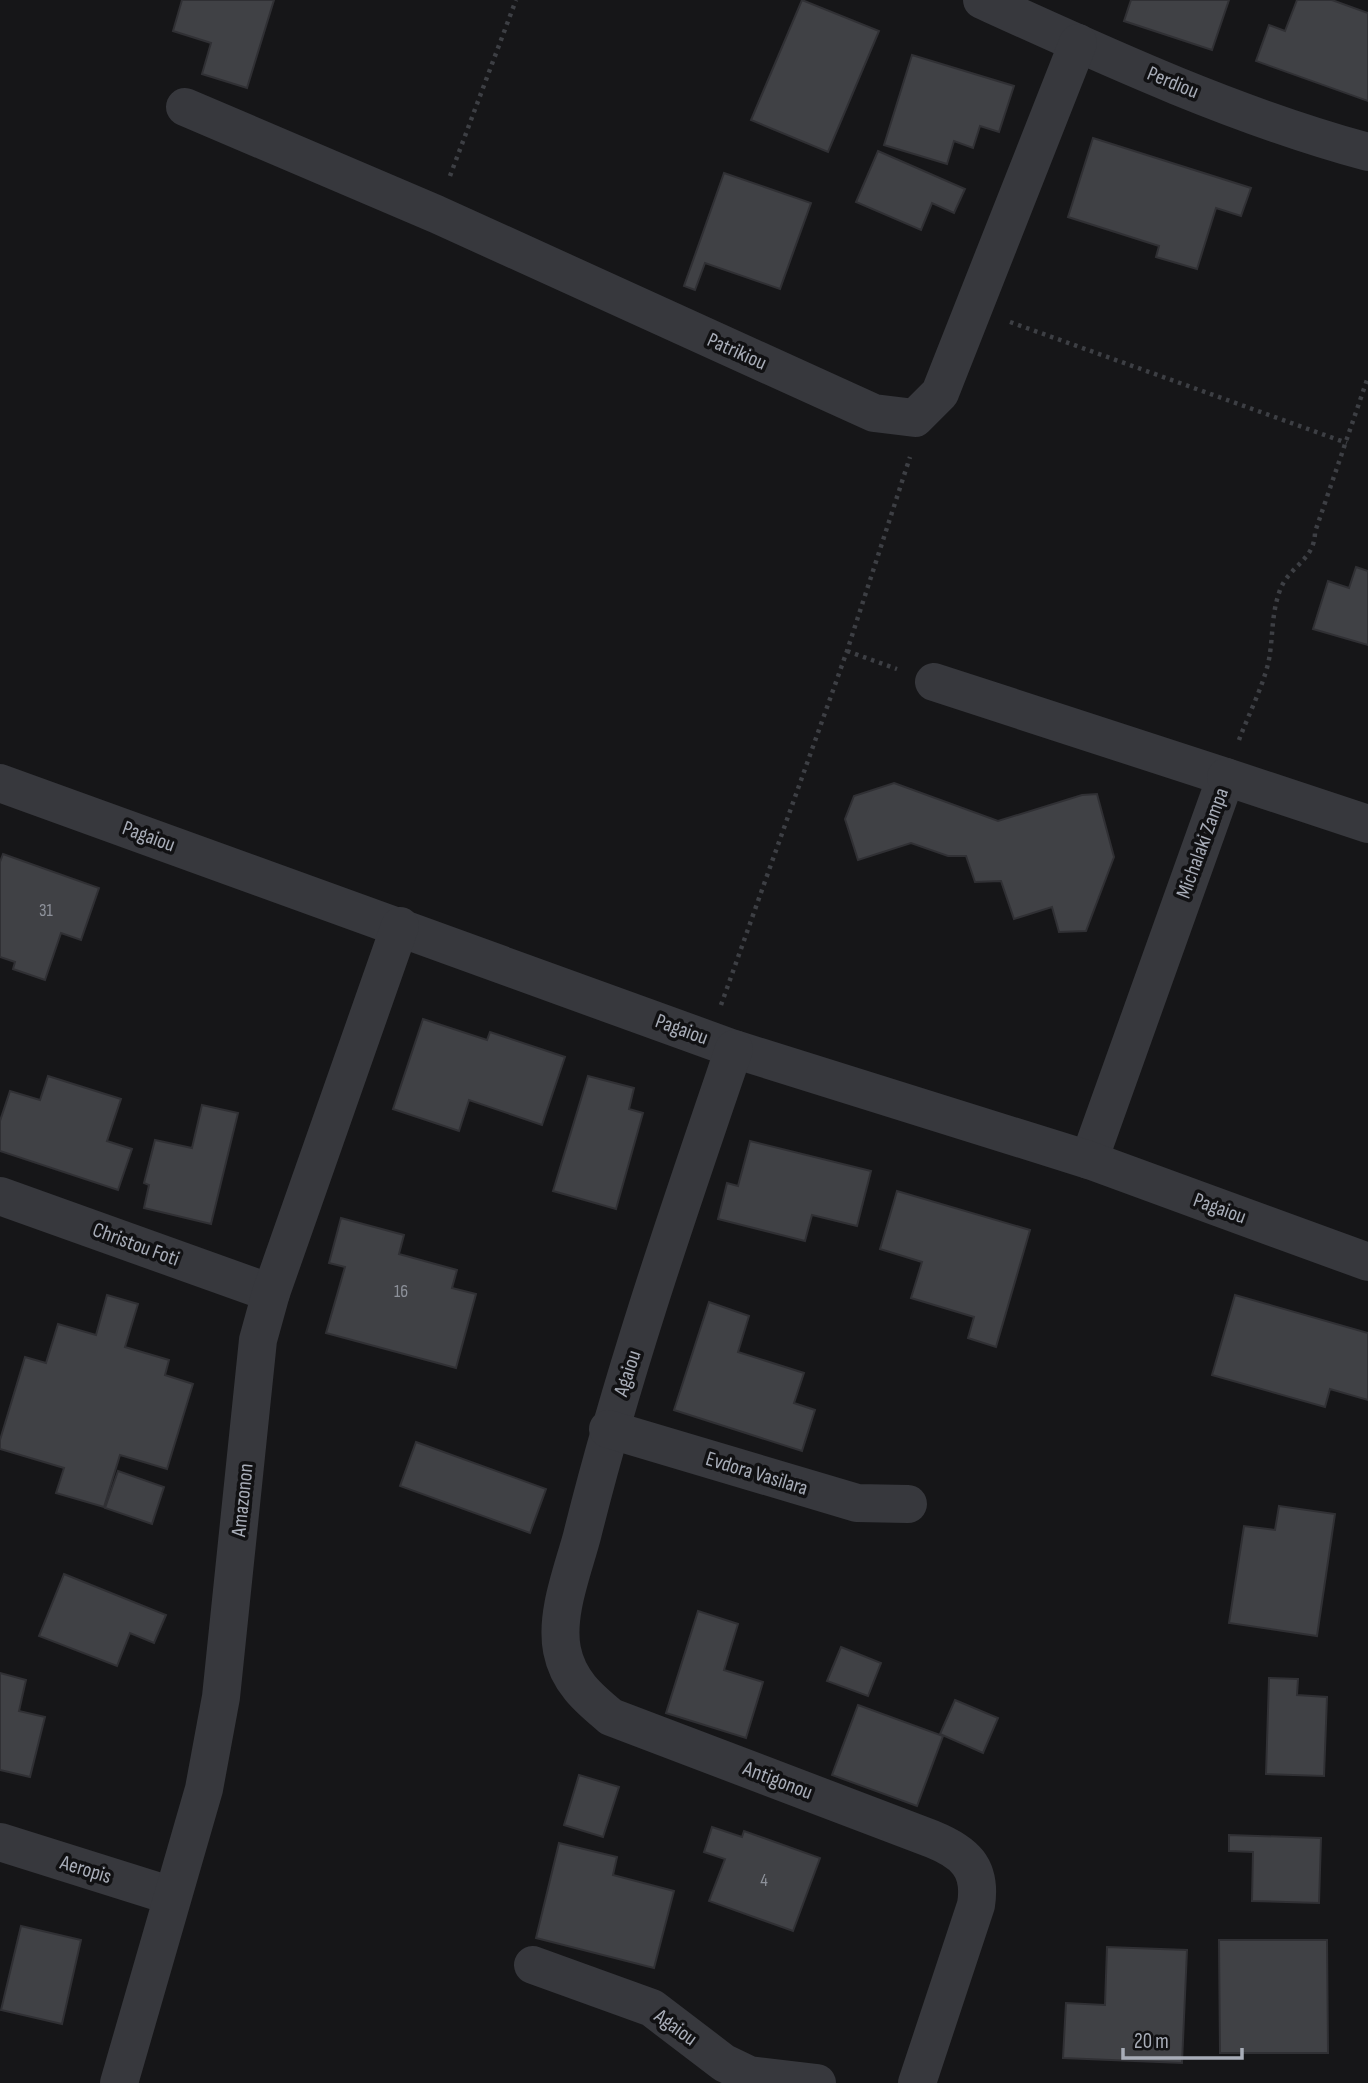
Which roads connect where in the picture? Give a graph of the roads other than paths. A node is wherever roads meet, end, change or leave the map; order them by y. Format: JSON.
{"nodes":[{"id":1,"x":982,"y":0,"type":"edge"},
{"id":2,"x":1077,"y":43,"type":"junction"},
{"id":3,"x":185,"y":107,"type":"dead end"},
{"id":4,"x":1368,"y":152,"type":"edge"},
{"id":5,"x":934,"y":682,"type":"road end"},
{"id":6,"x":1226,"y":776,"type":"junction"},
{"id":7,"x":0,"y":783,"type":"edge"},
{"id":8,"x":1368,"y":824,"type":"edge"},
{"id":9,"x":400,"y":926,"type":"junction"},
{"id":10,"x":722,"y":1044,"type":"junction"},
{"id":11,"x":1090,"y":1160,"type":"junction"},
{"id":12,"x":0,"y":1196,"type":"edge"},
{"id":13,"x":1368,"y":1262,"type":"edge"},
{"id":14,"x":271,"y":1293,"type":"junction"},
{"id":15,"x":608,"y":1429,"type":"junction"},
{"id":16,"x":908,"y":1504,"type":"dead end"},
{"id":17,"x":588,"y":1697,"type":"joint"},
{"id":18,"x":0,"y":1842,"type":"edge"},
{"id":19,"x":172,"y":1896,"type":"junction"},
{"id":20,"x":533,"y":1965,"type":"dead end"},
{"id":21,"x":119,"y":2083,"type":"edge"},
{"id":22,"x":817,"y":2083,"type":"edge"},
{"id":23,"x":917,"y":2083,"type":"edge"}],
"edges":[{"from":1,"to":2,"type":"street","name":"Perdiou"},
{"from":2,"to":3,"type":"street","name":"Patrikiou"},
{"from":2,"to":4,"type":"street","name":"Perdiou"},
{"from":5,"to":6,"type":"street","name":"Michalaki Zampa"},
{"from":6,"to":8,"type":"street"},
{"from":6,"to":11,"type":"street","name":"Michalaki Zampa"},
{"from":7,"to":9,"type":"street","name":"Pagaiou"},
{"from":9,"to":10,"type":"street","name":"Pagaiou"},
{"from":9,"to":14,"type":"street","name":"Amazonon"},
{"from":10,"to":11,"type":"street","name":"Pagaiou"},
{"from":10,"to":15,"type":"street","name":"Agaiou"},
{"from":11,"to":13,"type":"street","name":"Pagaiou"},
{"from":12,"to":14,"type":"street","name":"Christou Foti"},
{"from":14,"to":19,"type":"street","name":"Amazonon"},
{"from":15,"to":16,"type":"street","name":"Evdora Vasilara"},
{"from":15,"to":17,"type":"street","name":"Agaiou"},
{"from":17,"to":23,"type":"street","name":"Antigonou"},
{"from":18,"to":19,"type":"street","name":"Aeropis"},
{"from":19,"to":21,"type":"street","name":"Amazonon"},
{"from":20,"to":22,"type":"street","name":"Agaiou"}]}
